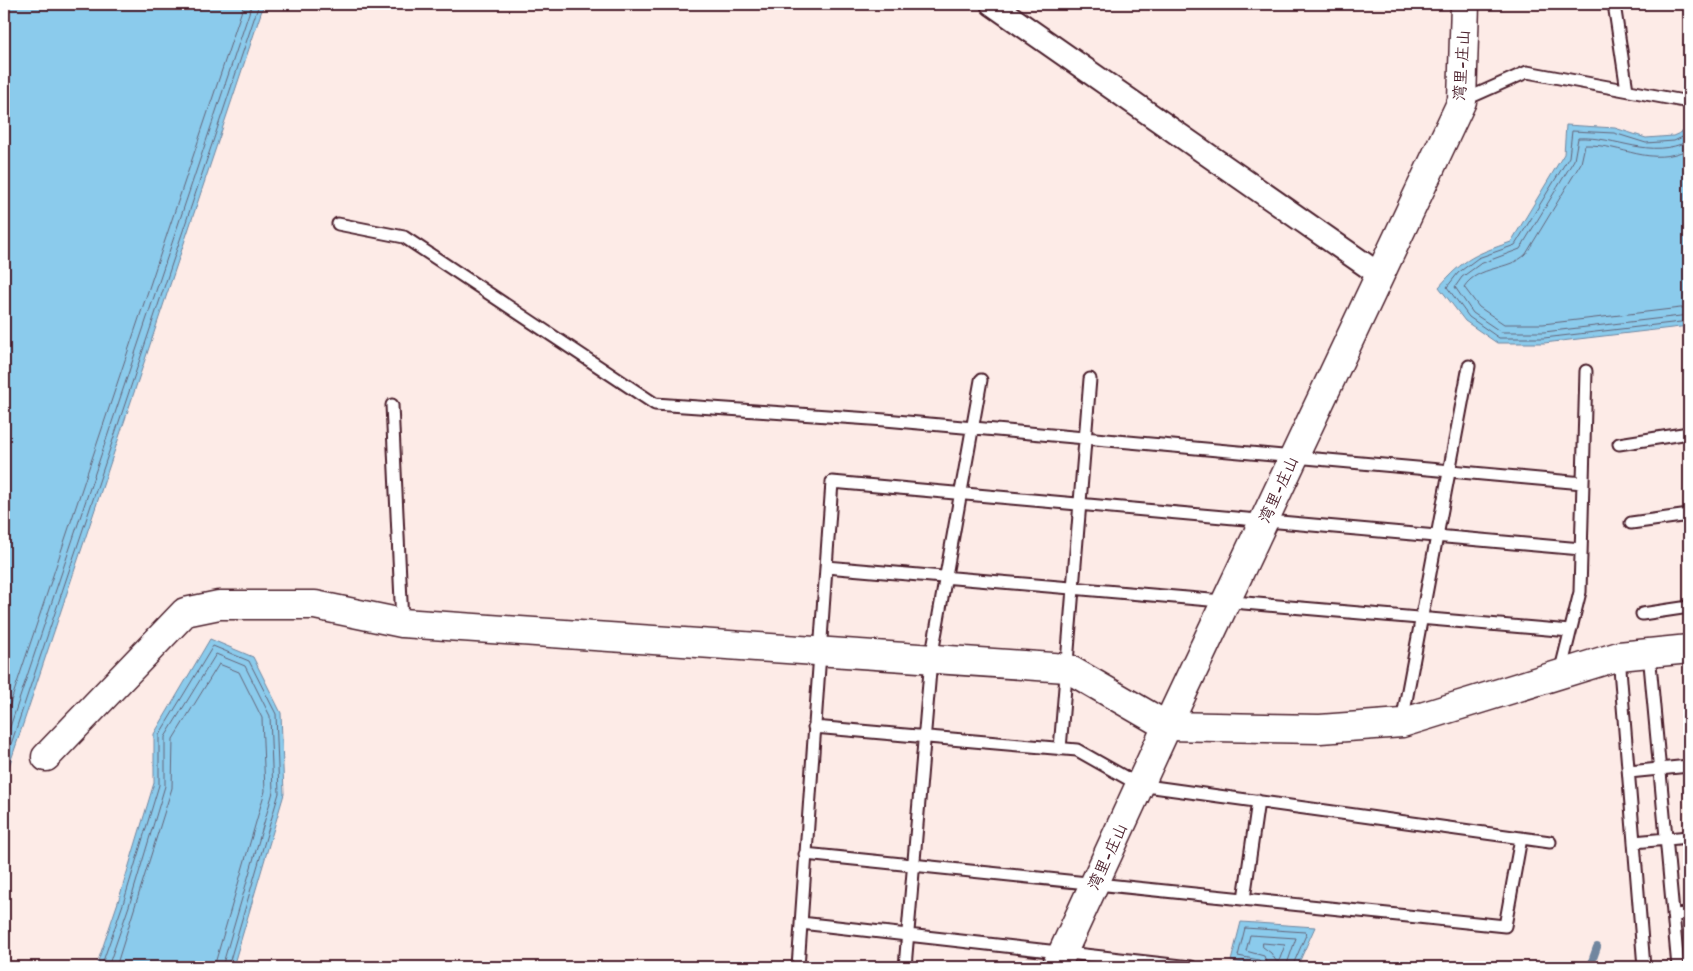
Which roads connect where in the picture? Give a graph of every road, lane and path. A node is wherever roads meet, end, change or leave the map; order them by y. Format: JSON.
{"nodes":[{"id":1,"x":992,"y":4,"type":"edge"},
{"id":2,"x":1465,"y":4,"type":"edge"},
{"id":3,"x":1614,"y":4,"type":"edge"},
{"id":4,"x":1626,"y":90,"type":"junction"},
{"id":5,"x":1462,"y":101,"type":"junction"},
{"id":6,"x":1689,"y":102,"type":"edge"},
{"id":7,"x":338,"y":224,"type":"dead end"},
{"id":8,"x":1380,"y":275,"type":"junction"},
{"id":9,"x":1469,"y":366,"type":"dead end"},
{"id":10,"x":1586,"y":371,"type":"dead end"},
{"id":11,"x":1090,"y":379,"type":"dead end"},
{"id":12,"x":981,"y":380,"type":"dead end"},
{"id":13,"x":392,"y":405,"type":"dead end"},
{"id":14,"x":973,"y":427,"type":"junction"},
{"id":15,"x":1689,"y":433,"type":"edge"},
{"id":16,"x":1085,"y":438,"type":"junction"},
{"id":17,"x":1620,"y":444,"type":"dead end"},
{"id":18,"x":1294,"y":456,"type":"junction"},
{"id":19,"x":1449,"y":470,"type":"junction"},
{"id":20,"x":1583,"y":482,"type":"junction"},
{"id":21,"x":960,"y":494,"type":"junction"},
{"id":22,"x":1080,"y":504,"type":"junction"},
{"id":23,"x":1689,"y":515,"type":"edge"},
{"id":24,"x":1263,"y":521,"type":"junction"},
{"id":25,"x":1631,"y":523,"type":"dead end"},
{"id":26,"x":1437,"y":536,"type":"junction"},
{"id":27,"x":1581,"y":549,"type":"junction"},
{"id":28,"x":826,"y":567,"type":"junction"},
{"id":29,"x":946,"y":578,"type":"junction"},
{"id":30,"x":1073,"y":588,"type":"junction"},
{"id":31,"x":1226,"y":601,"type":"junction"},
{"id":32,"x":1689,"y":607,"type":"edge"},
{"id":33,"x":1642,"y":614,"type":"dead end"},
{"id":34,"x":1421,"y":618,"type":"junction"},
{"id":35,"x":402,"y":622,"type":"junction"},
{"id":36,"x":1570,"y":630,"type":"junction"},
{"id":37,"x":1689,"y":649,"type":"edge"},
{"id":38,"x":820,"y":651,"type":"junction"},
{"id":39,"x":1649,"y":653,"type":"junction"},
{"id":40,"x":1619,"y":656,"type":"junction"},
{"id":41,"x":931,"y":659,"type":"junction"},
{"id":42,"x":1067,"y":668,"type":"junction"},
{"id":43,"x":1559,"y":675,"type":"junction"},
{"id":44,"x":1402,"y":723,"type":"junction"},
{"id":45,"x":1166,"y":726,"type":"junction"},
{"id":46,"x":814,"y":727,"type":"junction"},
{"id":47,"x":925,"y":737,"type":"junction"},
{"id":48,"x":1060,"y":749,"type":"junction"},
{"id":49,"x":46,"y":757,"type":"dead end"},
{"id":50,"x":1689,"y":766,"type":"edge"},
{"id":51,"x":1660,"y":769,"type":"junction"},
{"id":52,"x":1628,"y":772,"type":"junction"},
{"id":53,"x":1139,"y":785,"type":"junction"},
{"id":54,"x":1258,"y":801,"type":"junction"},
{"id":55,"x":1689,"y":837,"type":"edge"},
{"id":56,"x":1521,"y":838,"type":"junction"},
{"id":57,"x":1666,"y":839,"type":"junction"},
{"id":58,"x":1550,"y":842,"type":"dead end"},
{"id":59,"x":1634,"y":842,"type":"junction"},
{"id":60,"x":805,"y":854,"type":"junction"},
{"id":61,"x":914,"y":865,"type":"junction"},
{"id":62,"x":1094,"y":884,"type":"junction"},
{"id":63,"x":1244,"y":899,"type":"junction"},
{"id":64,"x":1689,"y":914,"type":"edge"},
{"id":65,"x":1673,"y":915,"type":"junction"},
{"id":66,"x":801,"y":923,"type":"junction"},
{"id":67,"x":908,"y":935,"type":"junction"},
{"id":68,"x":1060,"y":960,"type":"edge"},
{"id":69,"x":798,"y":967,"type":"edge"},
{"id":70,"x":906,"y":967,"type":"edge"},
{"id":71,"x":1191,"y":967,"type":"edge"},
{"id":72,"x":1644,"y":967,"type":"edge"},
{"id":73,"x":1678,"y":967,"type":"edge"}],
"edges":[{"from":1,"to":8,"type":"street"},
{"from":2,"to":5,"type":"street","name":"湾里-庄山"},
{"from":3,"to":4,"type":"lane"},
{"from":4,"to":5,"type":"lane"},
{"from":4,"to":6,"type":"lane"},
{"from":5,"to":8,"type":"street","name":"湾里-庄山"},
{"from":7,"to":14,"type":"lane"},
{"from":8,"to":18,"type":"street","name":"湾里-庄山"},
{"from":9,"to":19,"type":"lane"},
{"from":10,"to":20,"type":"lane"},
{"from":11,"to":16,"type":"lane"},
{"from":12,"to":14,"type":"lane"},
{"from":13,"to":35,"type":"lane"},
{"from":14,"to":16,"type":"lane"},
{"from":14,"to":21,"type":"lane"},
{"from":15,"to":17,"type":"lane"},
{"from":16,"to":18,"type":"lane"},
{"from":16,"to":22,"type":"lane"},
{"from":18,"to":19,"type":"lane"},
{"from":18,"to":24,"type":"street","name":"湾里-庄山"},
{"from":19,"to":20,"type":"lane"},
{"from":19,"to":26,"type":"lane"},
{"from":20,"to":27,"type":"lane"},
{"from":21,"to":22,"type":"lane"},
{"from":21,"to":28,"type":"lane"},
{"from":21,"to":29,"type":"lane"},
{"from":22,"to":24,"type":"lane"},
{"from":22,"to":30,"type":"lane"},
{"from":23,"to":25,"type":"lane"},
{"from":24,"to":26,"type":"lane"},
{"from":24,"to":31,"type":"street","name":"湾里-庄山"},
{"from":26,"to":27,"type":"lane"},
{"from":26,"to":34,"type":"lane"},
{"from":27,"to":36,"type":"lane"},
{"from":28,"to":29,"type":"lane"},
{"from":28,"to":38,"type":"lane"},
{"from":29,"to":30,"type":"lane"},
{"from":29,"to":41,"type":"lane"},
{"from":30,"to":31,"type":"lane"},
{"from":30,"to":42,"type":"lane"},
{"from":31,"to":34,"type":"lane"},
{"from":31,"to":45,"type":"street","name":"湾里-庄山"},
{"from":32,"to":33,"type":"lane"},
{"from":34,"to":36,"type":"lane"},
{"from":34,"to":44,"type":"lane"},
{"from":35,"to":38,"type":"street"},
{"from":35,"to":49,"type":"street"},
{"from":36,"to":43,"type":"lane"},
{"from":37,"to":39,"type":"street"},
{"from":38,"to":41,"type":"street"},
{"from":38,"to":46,"type":"lane"},
{"from":39,"to":40,"type":"street"},
{"from":39,"to":51,"type":"lane"},
{"from":40,"to":43,"type":"street"},
{"from":40,"to":52,"type":"lane"},
{"from":41,"to":42,"type":"street"},
{"from":41,"to":47,"type":"lane"},
{"from":42,"to":45,"type":"street"},
{"from":42,"to":48,"type":"lane"},
{"from":43,"to":44,"type":"street"},
{"from":44,"to":45,"type":"street"},
{"from":45,"to":53,"type":"street","name":"湾里-庄山"},
{"from":46,"to":47,"type":"lane"},
{"from":46,"to":60,"type":"lane"},
{"from":47,"to":48,"type":"lane"},
{"from":47,"to":61,"type":"lane"},
{"from":48,"to":53,"type":"lane"},
{"from":50,"to":51,"type":"lane"},
{"from":51,"to":52,"type":"lane"},
{"from":51,"to":57,"type":"lane"},
{"from":52,"to":59,"type":"lane"},
{"from":53,"to":54,"type":"lane"},
{"from":53,"to":62,"type":"street","name":"湾里-庄山"},
{"from":54,"to":56,"type":"lane"},
{"from":54,"to":63,"type":"lane"},
{"from":55,"to":57,"type":"lane"},
{"from":56,"to":58,"type":"lane"},
{"from":56,"to":63,"type":"lane"},
{"from":57,"to":59,"type":"lane"},
{"from":57,"to":65,"type":"lane"},
{"from":59,"to":72,"type":"lane"},
{"from":60,"to":61,"type":"lane"},
{"from":60,"to":66,"type":"lane"},
{"from":61,"to":62,"type":"lane"},
{"from":61,"to":67,"type":"lane"},
{"from":62,"to":63,"type":"lane"},
{"from":62,"to":68,"type":"street","name":"湾里-庄山"},
{"from":64,"to":65,"type":"lane"},
{"from":65,"to":73,"type":"lane"},
{"from":66,"to":67,"type":"lane"},
{"from":66,"to":69,"type":"lane"},
{"from":67,"to":68,"type":"lane"},
{"from":67,"to":70,"type":"lane"},
{"from":68,"to":71,"type":"lane"}]}
